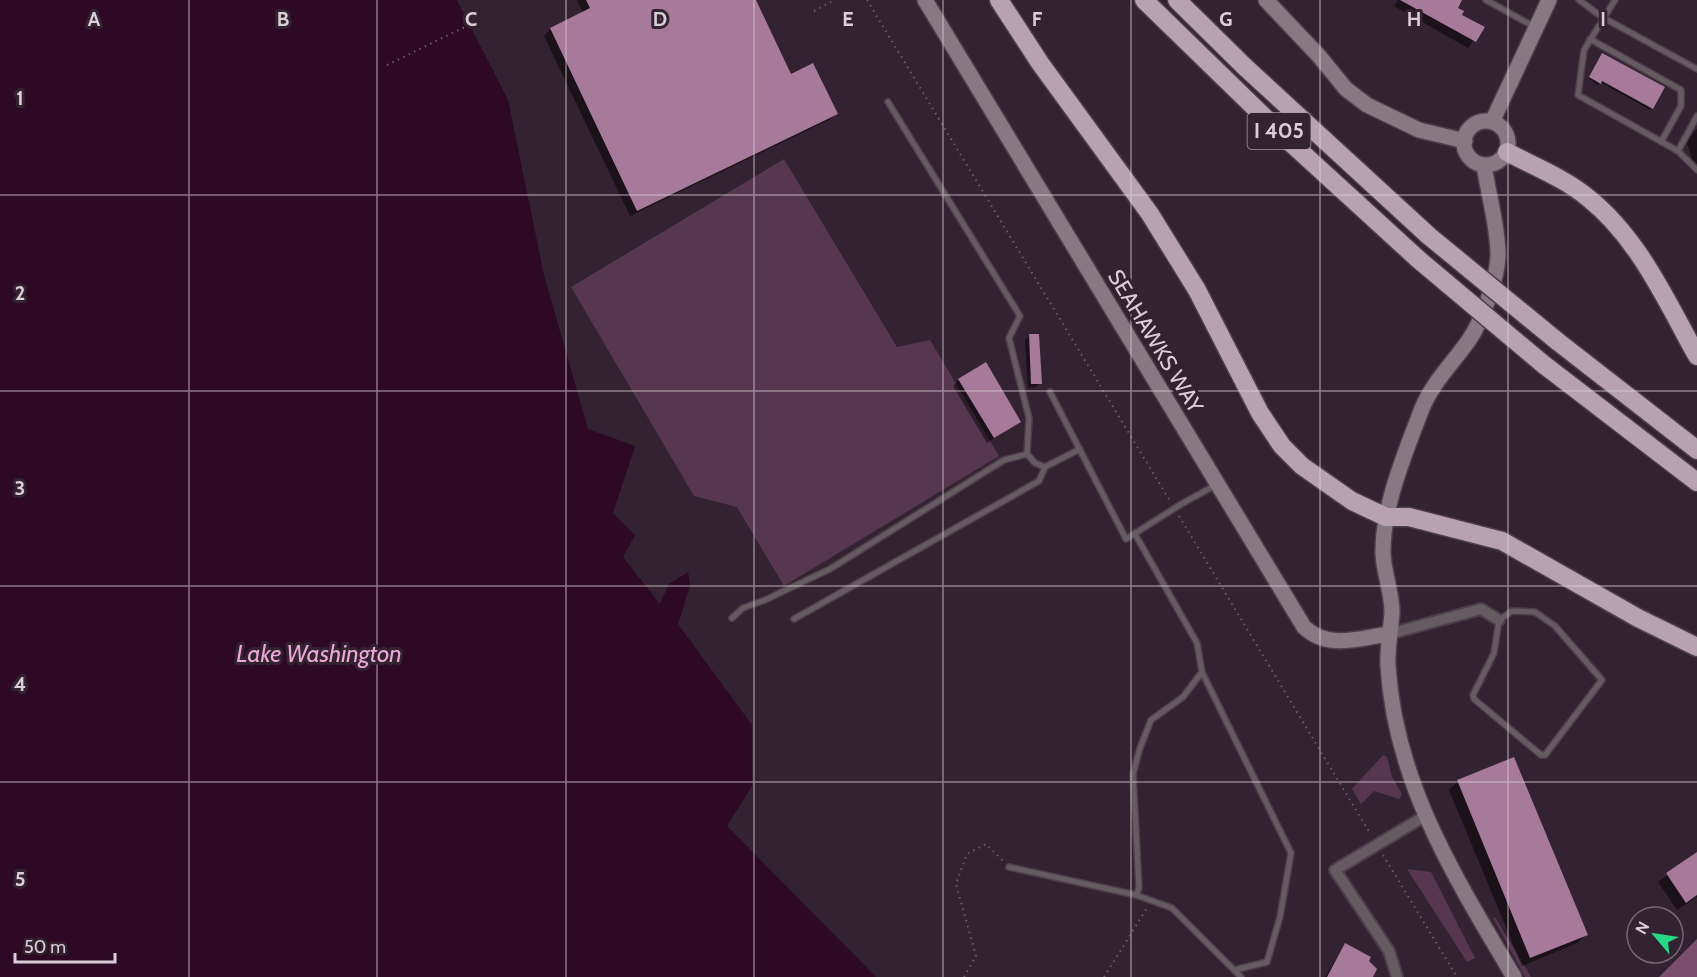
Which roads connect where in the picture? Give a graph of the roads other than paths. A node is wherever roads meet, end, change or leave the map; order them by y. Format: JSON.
{"nodes":[{"id":1,"x":925,"y":0,"type":"edge"},
{"id":2,"x":999,"y":0,"type":"edge"},
{"id":3,"x":1144,"y":0,"type":"edge"},
{"id":4,"x":1177,"y":0,"type":"edge"},
{"id":5,"x":1266,"y":0,"type":"edge"},
{"id":6,"x":1486,"y":0,"type":"edge"},
{"id":7,"x":1548,"y":0,"type":"edge"},
{"id":8,"x":1579,"y":0,"type":"edge"},
{"id":9,"x":1615,"y":0,"type":"edge"},
{"id":10,"x":1602,"y":17,"type":"junction"},
{"id":11,"x":1535,"y":27,"type":"junction"},
{"id":12,"x":1590,"y":39,"type":"junction"},
{"id":13,"x":1697,"y":69,"type":"edge"},
{"id":14,"x":888,"y":102,"type":"dead end"},
{"id":15,"x":1697,"y":116,"type":"edge"},
{"id":16,"x":1491,"y":122,"type":"junction"},
{"id":17,"x":1465,"y":141,"type":"junction"},
{"id":18,"x":1661,"y":142,"type":"junction"},
{"id":19,"x":1678,"y":151,"type":"junction"},
{"id":20,"x":1507,"y":152,"type":"junction"},
{"id":21,"x":1485,"y":165,"type":"junction"},
{"id":22,"x":1697,"y":170,"type":"edge"},
{"id":23,"x":1697,"y":356,"type":"edge"},
{"id":24,"x":1050,"y":392,"type":"dead end"},
{"id":25,"x":1080,"y":449,"type":"junction"},
{"id":26,"x":1697,"y":450,"type":"edge"},
{"id":27,"x":1027,"y":453,"type":"junction"},
{"id":28,"x":1045,"y":467,"type":"junction"},
{"id":29,"x":1697,"y":482,"type":"edge"},
{"id":30,"x":1217,"y":485,"type":"junction"},
{"id":31,"x":1386,"y":517,"type":"junction"},
{"id":32,"x":1135,"y":534,"type":"junction"},
{"id":33,"x":732,"y":618,"type":"dead end"},
{"id":34,"x":794,"y":619,"type":"dead end"},
{"id":35,"x":1499,"y":620,"type":"junction"},
{"id":36,"x":1389,"y":634,"type":"junction"},
{"id":37,"x":1697,"y":647,"type":"edge"},
{"id":38,"x":1202,"y":672,"type":"junction"},
{"id":39,"x":1425,"y":816,"type":"junction"},
{"id":40,"x":1009,"y":867,"type":"road end"},
{"id":41,"x":1136,"y":895,"type":"junction"},
{"id":42,"x":1234,"y":970,"type":"junction"},
{"id":43,"x":1241,"y":977,"type":"edge"},
{"id":44,"x":1397,"y":977,"type":"edge"},
{"id":45,"x":1514,"y":977,"type":"edge"}],
"edges":[{"from":1,"to":30,"type":"street","name":"SEAHAWKS WAY"},
{"from":2,"to":31,"type":"highway"},
{"from":3,"to":29,"type":"highway","number":"I 405","bridge":true},
{"from":4,"to":26,"type":"highway","number":"I 405","bridge":true},
{"from":5,"to":17,"type":"street"},
{"from":6,"to":11,"type":"lane"},
{"from":7,"to":11,"type":"street"},
{"from":8,"to":10,"type":"lane"},
{"from":9,"to":10,"type":"lane"},
{"from":10,"to":12,"type":"lane"},
{"from":10,"to":13,"type":"lane"},
{"from":11,"to":16,"type":"street"},
{"from":12,"to":18,"type":"lane"},
{"from":12,"to":18,"type":"lane"},
{"from":14,"to":27,"type":"lane"},
{"from":15,"to":19,"type":"lane"},
{"from":16,"to":17,"type":"street"},
{"from":16,"to":20,"type":"street"},
{"from":17,"to":21,"type":"street"},
{"from":18,"to":19,"type":"lane"},
{"from":19,"to":22,"type":"lane"},
{"from":20,"to":21,"type":"street"},
{"from":20,"to":23,"type":"highway"},
{"from":21,"to":31,"type":"street"},
{"from":24,"to":25,"type":"lane"},
{"from":25,"to":28,"type":"lane"},
{"from":25,"to":32,"type":"lane"},
{"from":27,"to":28,"type":"lane"},
{"from":27,"to":33,"type":"lane"},
{"from":28,"to":34,"type":"lane"},
{"from":30,"to":32,"type":"lane"},
{"from":30,"to":36,"type":"street","name":"SEAHAWKS WAY"},
{"from":31,"to":36,"type":"street"},
{"from":31,"to":37,"type":"highway"},
{"from":32,"to":38,"type":"lane"},
{"from":35,"to":35,"type":"lane"},
{"from":35,"to":36,"type":"street"},
{"from":36,"to":39,"type":"street"},
{"from":38,"to":41,"type":"lane"},
{"from":38,"to":42,"type":"lane"},
{"from":39,"to":44,"type":"street"},
{"from":39,"to":45,"type":"street"},
{"from":40,"to":41,"type":"lane"},
{"from":41,"to":42,"type":"lane"},
{"from":42,"to":43,"type":"lane"}]}
